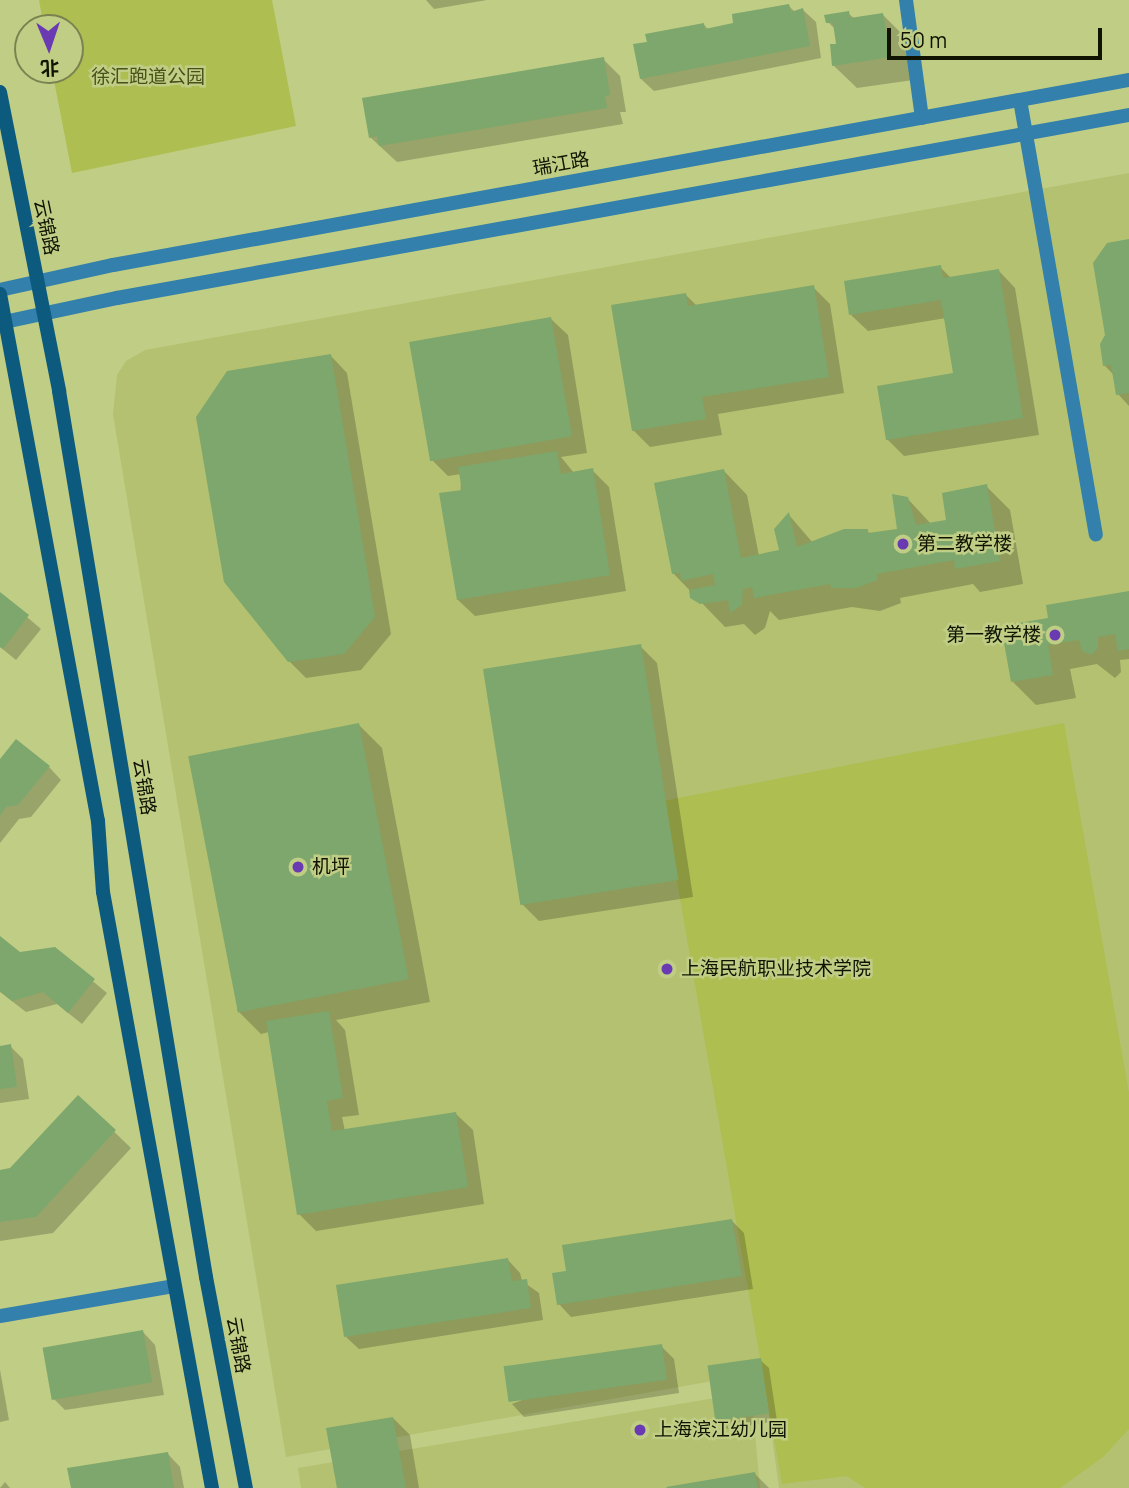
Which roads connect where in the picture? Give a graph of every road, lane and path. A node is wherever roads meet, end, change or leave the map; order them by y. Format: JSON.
{"nodes":[{"id":1,"x":906,"y":0,"type":"edge"},
{"id":2,"x":1129,"y":80,"type":"edge"},
{"id":3,"x":0,"y":92,"type":"edge"},
{"id":4,"x":1020,"y":100,"type":"junction"},
{"id":5,"x":1129,"y":115,"type":"edge"},
{"id":6,"x":922,"y":118,"type":"junction"},
{"id":7,"x":1025,"y":133,"type":"junction"},
{"id":8,"x":37,"y":280,"type":"junction"},
{"id":9,"x":0,"y":292,"type":"edge"},
{"id":10,"x":44,"y":314,"type":"junction"},
{"id":11,"x":3,"y":323,"type":"edge"},
{"id":12,"x":1096,"y":534,"type":"dead end"},
{"id":13,"x":173,"y":1286,"type":"junction"},
{"id":14,"x":0,"y":1316,"type":"edge"},
{"id":15,"x":212,"y":1488,"type":"edge"},
{"id":16,"x":246,"y":1488,"type":"edge"}],
"edges":[{"from":1,"to":6,"type":"street"},
{"from":2,"to":4,"type":"street","name":"瑞江路"},
{"from":3,"to":8,"type":"main road","name":"云锦路"},
{"from":4,"to":6,"type":"street","name":"瑞江路"},
{"from":4,"to":7,"type":"street"},
{"from":5,"to":7,"type":"street"},
{"from":6,"to":8,"type":"street","name":"瑞江路"},
{"from":7,"to":10,"type":"street"},
{"from":7,"to":12,"type":"street"},
{"from":8,"to":9,"type":"street","name":"瑞江路"},
{"from":8,"to":10,"type":"main road","name":"云锦路"},
{"from":9,"to":11,"type":"main road"},
{"from":10,"to":11,"type":"street"},
{"from":10,"to":16,"type":"main road","name":"云锦路"},
{"from":11,"to":13,"type":"main road"},
{"from":13,"to":14,"type":"street"},
{"from":13,"to":15,"type":"main road"}]}
